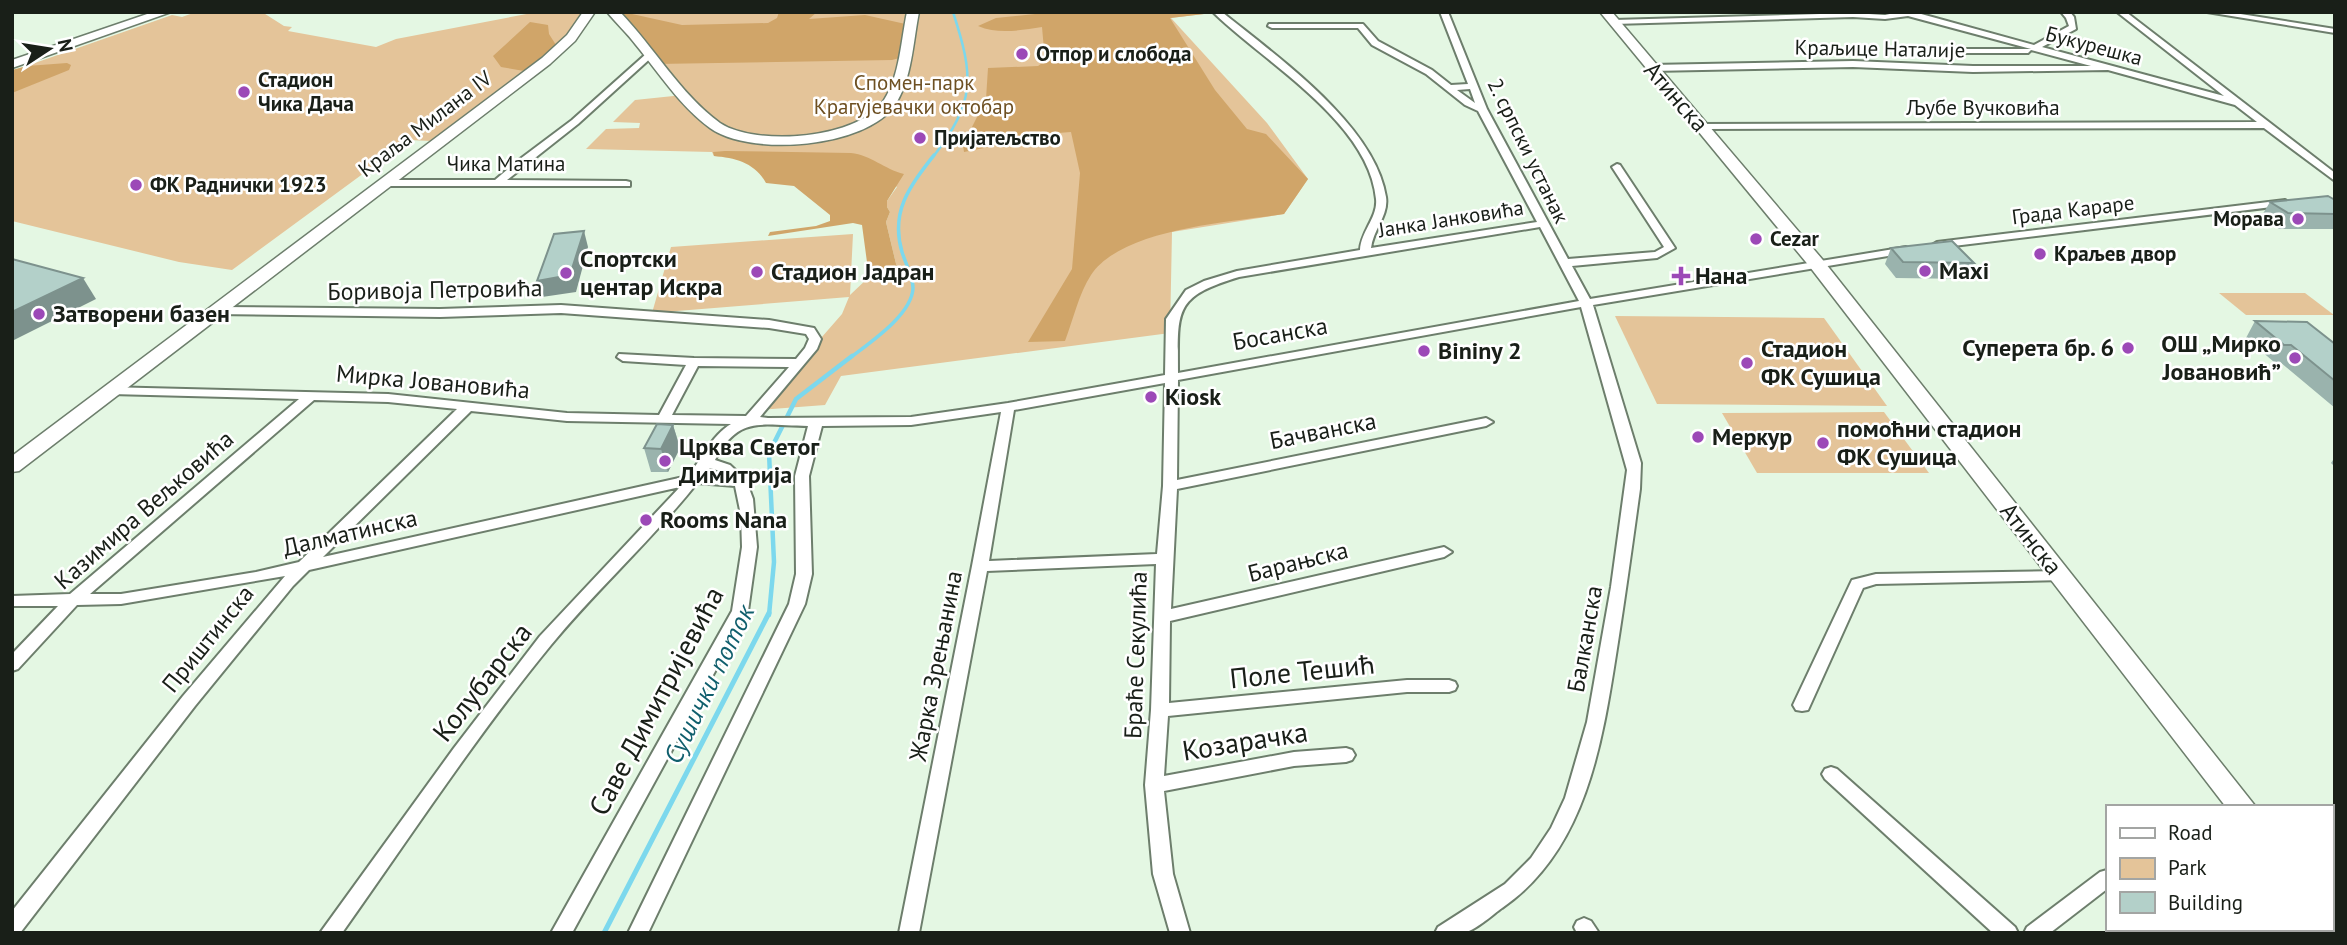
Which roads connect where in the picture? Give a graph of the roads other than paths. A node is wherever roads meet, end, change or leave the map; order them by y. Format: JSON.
{"nodes":[{"id":1,"x":165,"y":12,"type":"edge"},
{"id":2,"x":589,"y":12,"type":"edge"},
{"id":3,"x":613,"y":12,"type":"edge"},
{"id":4,"x":913,"y":12,"type":"edge"},
{"id":5,"x":1217,"y":12,"type":"edge"},
{"id":6,"x":1444,"y":12,"type":"edge"},
{"id":7,"x":2065,"y":12,"type":"edge"},
{"id":8,"x":2121,"y":12,"type":"edge"},
{"id":9,"x":2211,"y":12,"type":"edge"},
{"id":10,"x":1908,"y":13,"type":"edge"},
{"id":11,"x":1610,"y":17,"type":"edge"},
{"id":12,"x":1272,"y":26,"type":"dead end"},
{"id":13,"x":2335,"y":31,"type":"edge"},
{"id":14,"x":2034,"y":48,"type":"junction"},
{"id":15,"x":1932,"y":51,"type":"dead end"},
{"id":16,"x":2044,"y":51,"type":"junction"},
{"id":17,"x":649,"y":56,"type":"junction"},
{"id":18,"x":12,"y":64,"type":"edge"},
{"id":19,"x":1651,"y":68,"type":"junction"},
{"id":20,"x":2107,"y":68,"type":"junction"},
{"id":21,"x":1474,"y":86,"type":"junction"},
{"id":22,"x":1449,"y":88,"type":"junction"},
{"id":23,"x":2235,"y":102,"type":"junction"},
{"id":24,"x":1482,"y":109,"type":"junction"},
{"id":25,"x":2265,"y":125,"type":"junction"},
{"id":26,"x":1702,"y":126,"type":"junction"},
{"id":27,"x":1617,"y":167,"type":"dead end"},
{"id":28,"x":2335,"y":178,"type":"edge"},
{"id":29,"x":386,"y":183,"type":"junction"},
{"id":30,"x":497,"y":184,"type":"junction"},
{"id":31,"x":626,"y":184,"type":"dead end"},
{"id":32,"x":2303,"y":201,"type":"edge"},
{"id":33,"x":1542,"y":224,"type":"junction"},
{"id":34,"x":1366,"y":252,"type":"junction"},
{"id":35,"x":1564,"y":263,"type":"junction"},
{"id":36,"x":1816,"y":263,"type":"junction"},
{"id":37,"x":1586,"y":303,"type":"junction"},
{"id":38,"x":217,"y":311,"type":"junction"},
{"id":39,"x":624,"y":357,"type":"dead end"},
{"id":40,"x":694,"y":362,"type":"junction"},
{"id":41,"x":799,"y":363,"type":"junction"},
{"id":42,"x":1170,"y":377,"type":"junction"},
{"id":43,"x":111,"y":390,"type":"junction"},
{"id":44,"x":312,"y":395,"type":"junction"},
{"id":45,"x":468,"y":406,"type":"junction"},
{"id":46,"x":1007,"y":407,"type":"junction"},
{"id":47,"x":664,"y":418,"type":"junction"},
{"id":48,"x":750,"y":419,"type":"junction"},
{"id":49,"x":808,"y":422,"type":"junction"},
{"id":50,"x":1486,"y":422,"type":"dead end"},
{"id":51,"x":707,"y":462,"type":"junction"},
{"id":52,"x":12,"y":466,"type":"edge"},
{"id":53,"x":694,"y":479,"type":"junction"},
{"id":54,"x":741,"y":483,"type":"junction"},
{"id":55,"x":1170,"y":486,"type":"junction"},
{"id":56,"x":1444,"y":552,"type":"dead end"},
{"id":57,"x":1164,"y":559,"type":"junction"},
{"id":58,"x":304,"y":566,"type":"junction"},
{"id":59,"x":980,"y":566,"type":"junction"},
{"id":60,"x":2059,"y":576,"type":"junction"},
{"id":61,"x":12,"y":601,"type":"edge"},
{"id":62,"x":72,"y":601,"type":"junction"},
{"id":63,"x":1162,"y":617,"type":"junction"},
{"id":64,"x":12,"y":666,"type":"edge"},
{"id":65,"x":1449,"y":686,"type":"dead end"},
{"id":66,"x":1802,"y":705,"type":"dead end"},
{"id":67,"x":1160,"y":710,"type":"junction"},
{"id":68,"x":1346,"y":755,"type":"dead end"},
{"id":69,"x":1831,"y":774,"type":"dead end"},
{"id":70,"x":1154,"y":785,"type":"junction"},
{"id":71,"x":2240,"y":805,"type":"edge"},
{"id":72,"x":2106,"y":879,"type":"edge"},
{"id":73,"x":12,"y":927,"type":"edge"},
{"id":74,"x":330,"y":933,"type":"edge"},
{"id":75,"x":561,"y":933,"type":"edge"},
{"id":76,"x":638,"y":933,"type":"edge"},
{"id":77,"x":909,"y":933,"type":"edge"},
{"id":78,"x":1180,"y":933,"type":"edge"},
{"id":79,"x":1445,"y":933,"type":"edge"},
{"id":80,"x":2008,"y":933,"type":"edge"},
{"id":81,"x":2034,"y":933,"type":"edge"}],
"edges":[{"from":1,"to":18,"type":"street"},
{"from":2,"to":29,"type":"street","name":"Краља Милана IV"},
{"from":3,"to":17,"type":"street"},
{"from":4,"to":17,"type":"street"},
{"from":5,"to":34,"type":"street"},
{"from":6,"to":21,"type":"street","name":"2. српски устанак"},
{"from":7,"to":14,"type":"street"},
{"from":8,"to":23,"type":"street"},
{"from":9,"to":13,"type":"street"},
{"from":10,"to":11,"type":"street","name":"Букурешка"},
{"from":10,"to":14,"type":"street","name":"Букурешка"},
{"from":11,"to":19,"type":"street","name":"Атинска"},
{"from":12,"to":22,"type":"street"},
{"from":14,"to":16,"type":"street","name":"Букурешка"},
{"from":15,"to":16,"type":"street"},
{"from":16,"to":20,"type":"street","name":"Букурешка"},
{"from":17,"to":30,"type":"street"},
{"from":19,"to":20,"type":"street","name":"Краљице Наталије"},
{"from":19,"to":26,"type":"street","name":"Атинска"},
{"from":20,"to":23,"type":"street","name":"Букурешка"},
{"from":21,"to":22,"type":"street"},
{"from":21,"to":24,"type":"street","name":"2. српски устанак"},
{"from":22,"to":24,"type":"street"},
{"from":23,"to":25,"type":"street"},
{"from":24,"to":33,"type":"street","name":"2. српски устанак"},
{"from":25,"to":26,"type":"street","name":"Љубе Вучковића"},
{"from":25,"to":28,"type":"street"},
{"from":26,"to":36,"type":"street","name":"Атинска"},
{"from":27,"to":35,"type":"street"},
{"from":29,"to":30,"type":"street","name":"Чика Матина"},
{"from":29,"to":38,"type":"street","name":"Краља Милана IV"},
{"from":30,"to":31,"type":"street","name":"Чика Матина"},
{"from":32,"to":36,"type":"street","name":"Града Караре"},
{"from":33,"to":34,"type":"street","name":"Јанка Јанковића"},
{"from":33,"to":35,"type":"street","name":"2. српски устанак"},
{"from":34,"to":42,"type":"street","name":"Јанка Јанковића"},
{"from":35,"to":37,"type":"street","name":"2. српски устанак"},
{"from":36,"to":37,"type":"street","name":"Босанска"},
{"from":36,"to":60,"type":"street","name":"Атинска"},
{"from":37,"to":42,"type":"street","name":"Босанска"},
{"from":37,"to":79,"type":"street","name":"Балканска"},
{"from":38,"to":41,"type":"street","name":"Боривоја Петровића"},
{"from":38,"to":43,"type":"street","name":"Краља Милана IV"},
{"from":39,"to":40,"type":"street"},
{"from":40,"to":41,"type":"street"},
{"from":40,"to":47,"type":"street"},
{"from":41,"to":48,"type":"street"},
{"from":42,"to":46,"type":"street","name":"Босанска"},
{"from":42,"to":55,"type":"street","name":"Браће Секулића"},
{"from":43,"to":44,"type":"street","name":"Мирка Јовановића"},
{"from":43,"to":52,"type":"street","name":"Краља Милана IV"},
{"from":44,"to":45,"type":"street","name":"Мирка Јовановића"},
{"from":44,"to":62,"type":"street","name":"Казимира Вељковића"},
{"from":45,"to":47,"type":"street","name":"Мирка Јовановића"},
{"from":45,"to":58,"type":"street","name":"Приштинска"},
{"from":46,"to":49,"type":"street","name":"Босанска"},
{"from":46,"to":59,"type":"street","name":"Жарка Зрењанина"},
{"from":47,"to":48,"type":"street","name":"Мирка Јовановића"},
{"from":48,"to":49,"type":"street","name":"Босанска"},
{"from":48,"to":51,"type":"street"},
{"from":49,"to":76,"type":"street"},
{"from":50,"to":55,"type":"street","name":"Бачванска"},
{"from":51,"to":53,"type":"street"},
{"from":51,"to":54,"type":"street"},
{"from":53,"to":54,"type":"street"},
{"from":53,"to":58,"type":"street","name":"Далматинска"},
{"from":53,"to":74,"type":"street","name":"Колубарска"},
{"from":54,"to":75,"type":"street","name":"Саве Димитријевића"},
{"from":55,"to":57,"type":"street","name":"Браће Секулића"},
{"from":56,"to":63,"type":"street","name":"Барањска"},
{"from":57,"to":59,"type":"street"},
{"from":57,"to":63,"type":"street","name":"Браће Секулића"},
{"from":58,"to":62,"type":"street","name":"Далматинска"},
{"from":58,"to":73,"type":"street","name":"Приштинска"},
{"from":59,"to":77,"type":"street","name":"Жарка Зрењанина"},
{"from":60,"to":66,"type":"street"},
{"from":60,"to":71,"type":"street","name":"Атинска"},
{"from":61,"to":62,"type":"street","name":"Далматинска"},
{"from":62,"to":64,"type":"street","name":"Казимира Вељковића"},
{"from":63,"to":67,"type":"street","name":"Браће Секулића"},
{"from":65,"to":67,"type":"street","name":"Поле Тешић"},
{"from":67,"to":70,"type":"street","name":"Браће Секулића"},
{"from":68,"to":70,"type":"street","name":"Козарачка"},
{"from":69,"to":80,"type":"street"},
{"from":70,"to":78,"type":"street","name":"Браће Секулића"},
{"from":72,"to":81,"type":"street"}]}
